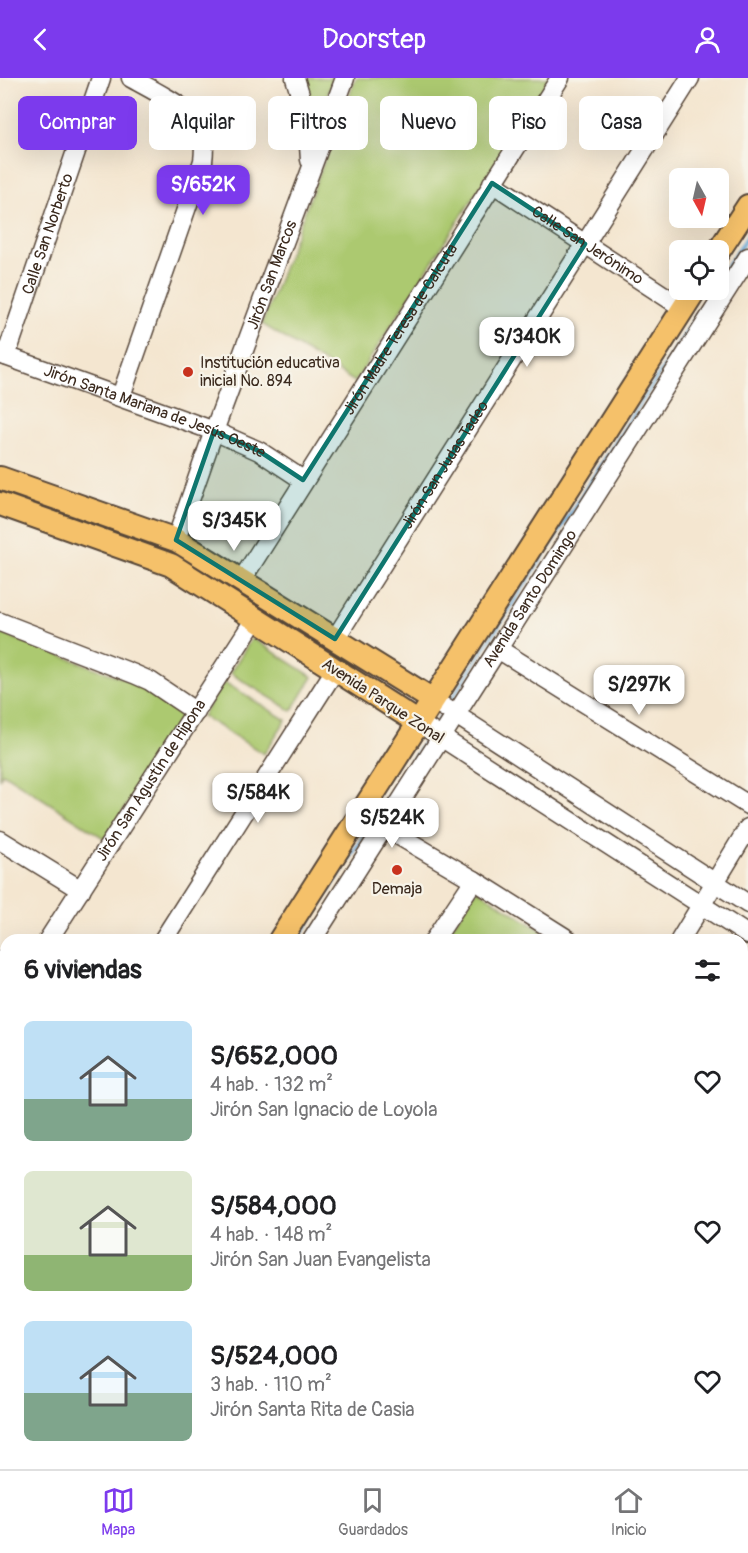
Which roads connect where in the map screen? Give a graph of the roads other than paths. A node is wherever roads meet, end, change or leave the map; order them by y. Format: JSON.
{"nodes":[{"id":1,"x":101,"y":78,"type":"edge"},
{"id":2,"x":131,"y":78,"type":"edge"},
{"id":3,"x":295,"y":78,"type":"edge"},
{"id":4,"x":345,"y":78,"type":"edge"},
{"id":5,"x":560,"y":78,"type":"edge"},
{"id":6,"x":690,"y":78,"type":"edge"},
{"id":7,"x":310,"y":171,"type":"junction"},
{"id":8,"x":492,"y":183,"type":"junction"},
{"id":9,"x":748,"y":206,"type":"edge"},
{"id":10,"x":726,"y":240,"type":"edge"},
{"id":11,"x":585,"y":244,"type":"junction"},
{"id":12,"x":748,"y":257,"type":"edge"},
{"id":13,"x":669,"y":288,"type":"edge"},
{"id":14,"x":688,"y":300,"type":"edge"},
{"id":15,"x":3,"y":355,"type":"edge"},
{"id":16,"x":121,"y":396,"type":"junction"},
{"id":17,"x":214,"y":431,"type":"junction"},
{"id":18,"x":0,"y":478,"type":"edge"},
{"id":19,"x":303,"y":480,"type":"junction"},
{"id":20,"x":0,"y":504,"type":"edge"},
{"id":21,"x":176,"y":540,"type":"junction"},
{"id":22,"x":241,"y":581,"type":"junction"},
{"id":23,"x":255,"y":619,"type":"junction"},
{"id":24,"x":0,"y":622,"type":"edge"},
{"id":25,"x":335,"y":639,"type":"junction"},
{"id":26,"x":498,"y":649,"type":"junction"},
{"id":27,"x":335,"y":670,"type":"junction"},
{"id":28,"x":433,"y":700,"type":"junction"},
{"id":29,"x":196,"y":712,"type":"junction"},
{"id":30,"x":456,"y":714,"type":"junction"},
{"id":31,"x":418,"y":723,"type":"junction"},
{"id":32,"x":441,"y":738,"type":"junction"},
{"id":33,"x":748,"y":805,"type":"edge"},
{"id":34,"x":384,"y":827,"type":"junction"},
{"id":35,"x":748,"y":828,"type":"edge"},
{"id":36,"x":0,"y":840,"type":"edge"},
{"id":37,"x":474,"y":880,"type":"junction"},
{"id":38,"x":716,"y":882,"type":"junction"},
{"id":39,"x":81,"y":890,"type":"junction"},
{"id":40,"x":748,"y":904,"type":"edge"},
{"id":41,"x":702,"y":905,"type":"junction"},
{"id":42,"x":52,"y":934,"type":"edge"},
{"id":43,"x":167,"y":934,"type":"edge"},
{"id":44,"x":284,"y":934,"type":"edge"},
{"id":45,"x":316,"y":934,"type":"edge"},
{"id":46,"x":438,"y":934,"type":"edge"},
{"id":47,"x":557,"y":934,"type":"edge"},
{"id":48,"x":684,"y":934,"type":"edge"},
{"id":49,"x":746,"y":934,"type":"edge"}],
"edges":[{"from":1,"to":15,"type":"street","name":"Calle San Norberto"},
{"from":2,"to":16,"type":"street"},
{"from":3,"to":7,"type":"street"},
{"from":4,"to":7,"type":"street","name":"Jirón San Marcos"},
{"from":5,"to":8,"type":"street","name":"Jirón Madre Teresa de Calcuta"},
{"from":6,"to":11,"type":"street","name":"Jirón San Judas Tadeo"},
{"from":7,"to":17,"type":"street","name":"Jirón San Marcos"},
{"from":8,"to":11,"type":"street","name":"Calle San Jerónimo"},
{"from":8,"to":19,"type":"street","name":"Jirón Madre Teresa de Calcuta"},
{"from":9,"to":10,"type":"main road"},
{"from":11,"to":13,"type":"street","name":"Calle San Jerónimo"},
{"from":11,"to":25,"type":"street","name":"Jirón San Judas Tadeo"},
{"from":12,"to":26,"type":"street","name":"Avenida Santo Domingo"},
{"from":14,"to":28,"type":"main road","name":"Avenida Santo Domingo"},
{"from":15,"to":16,"type":"street","name":"Jirón Santa Mariana de Jesús Oeste"},
{"from":16,"to":17,"type":"street","name":"Jirón Santa Mariana de Jesús Oeste"},
{"from":17,"to":19,"type":"street","name":"Jirón Santa Mariana de Jesús Oeste"},
{"from":17,"to":21,"type":"street","name":"Jirón San Marcos"},
{"from":18,"to":21,"type":"main road","name":"Avenida Parque Zonal"},
{"from":19,"to":22,"type":"street","name":"Jirón Madre Teresa de Calcuta"},
{"from":20,"to":23,"type":"main road","name":"Avenida Parque Zonal"},
{"from":21,"to":22,"type":"main road","name":"Avenida Parque Zonal"},
{"from":22,"to":25,"type":"main road","name":"Avenida Parque Zonal"},
{"from":23,"to":27,"type":"main road","name":"Avenida Parque Zonal"},
{"from":23,"to":29,"type":"street","name":"Jirón San Agustín de Hipona"},
{"from":24,"to":29,"type":"street"},
{"from":25,"to":28,"type":"main road","name":"Avenida Parque Zonal"},
{"from":26,"to":30,"type":"street","name":"Avenida Santo Domingo"},
{"from":26,"to":33,"type":"street"},
{"from":27,"to":31,"type":"main road","name":"Avenida Parque Zonal"},
{"from":27,"to":43,"type":"street"},
{"from":28,"to":30,"type":"street","name":"Avenida Parque Zonal"},
{"from":28,"to":31,"type":"main road","name":"Avenida Santo Domingo"},
{"from":29,"to":39,"type":"street","name":"Jirón San Agustín de Hipona"},
{"from":30,"to":32,"type":"street","name":"Avenida Santo Domingo"},
{"from":30,"to":38,"type":"street","name":"Avenida Parque Zonal"},
{"from":31,"to":32,"type":"street","name":"Avenida Parque Zonal"},
{"from":31,"to":44,"type":"main road","name":"Avenida Santo Domingo"},
{"from":32,"to":34,"type":"street","name":"Avenida Santo Domingo"},
{"from":32,"to":41,"type":"street","name":"Avenida Parque Zonal"},
{"from":34,"to":37,"type":"street"},
{"from":34,"to":45,"type":"street","name":"Avenida Santo Domingo"},
{"from":35,"to":38,"type":"street"},
{"from":36,"to":39,"type":"street"},
{"from":37,"to":46,"type":"street"},
{"from":37,"to":47,"type":"street"},
{"from":38,"to":40,"type":"street","name":"Avenida Parque Zonal"},
{"from":38,"to":41,"type":"street"},
{"from":39,"to":42,"type":"street","name":"Jirón San Agustín de Hipona"},
{"from":41,"to":48,"type":"street"},
{"from":41,"to":49,"type":"street","name":"Avenida Parque Zonal"}]}
